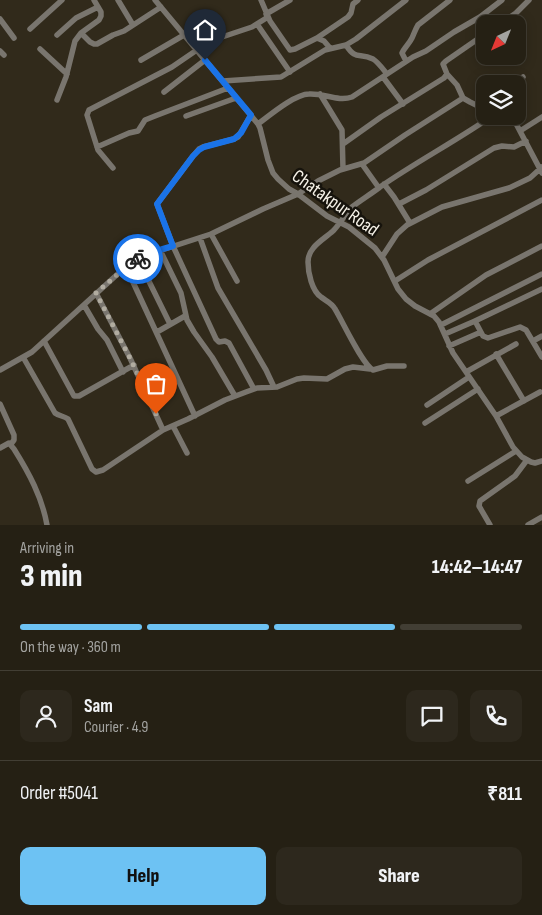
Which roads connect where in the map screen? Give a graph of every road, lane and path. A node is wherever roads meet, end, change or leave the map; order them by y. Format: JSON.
{"nodes":[{"id":1,"x":62,"y":0,"type":"edge"},
{"id":2,"x":94,"y":0,"type":"edge"},
{"id":3,"x":118,"y":0,"type":"edge"},
{"id":4,"x":155,"y":0,"type":"edge"},
{"id":5,"x":261,"y":0,"type":"edge"},
{"id":6,"x":290,"y":0,"type":"edge"},
{"id":7,"x":358,"y":0,"type":"edge"},
{"id":8,"x":406,"y":0,"type":"edge"},
{"id":9,"x":450,"y":0,"type":"edge"},
{"id":10,"x":502,"y":0,"type":"edge"},
{"id":11,"x":529,"y":0,"type":"edge"},
{"id":12,"x":98,"y":7,"type":"junction"},
{"id":13,"x":161,"y":7,"type":"junction"},
{"id":14,"x":513,"y":15,"type":"edge"},
{"id":15,"x":267,"y":16,"type":"junction"},
{"id":16,"x":0,"y":19,"type":"edge"},
{"id":17,"x":257,"y":24,"type":"junction"},
{"id":18,"x":133,"y":25,"type":"junction"},
{"id":19,"x":30,"y":29,"type":"dead end"},
{"id":20,"x":81,"y":33,"type":"junction"},
{"id":21,"x":57,"y":35,"type":"dead end"},
{"id":22,"x":184,"y":35,"type":"junction"},
{"id":23,"x":14,"y":38,"type":"dead end"},
{"id":24,"x":317,"y":38,"type":"junction"},
{"id":25,"x":476,"y":40,"type":"edge"},
{"id":26,"x":346,"y":45,"type":"junction"},
{"id":27,"x":330,"y":48,"type":"junction"},
{"id":28,"x":40,"y":49,"type":"dead end"},
{"id":29,"x":197,"y":51,"type":"junction"},
{"id":30,"x":141,"y":60,"type":"dead end"},
{"id":31,"x":205,"y":60,"type":"junction"},
{"id":32,"x":406,"y":61,"type":"junction"},
{"id":33,"x":290,"y":72,"type":"junction"},
{"id":34,"x":67,"y":74,"type":"junction"},
{"id":35,"x":447,"y":74,"type":"junction"},
{"id":36,"x":385,"y":75,"type":"junction"},
{"id":37,"x":222,"y":81,"type":"junction"},
{"id":38,"x":228,"y":88,"type":"junction"},
{"id":39,"x":164,"y":92,"type":"dead end"},
{"id":40,"x":320,"y":94,"type":"junction"},
{"id":41,"x":236,"y":98,"type":"junction"},
{"id":42,"x":463,"y":98,"type":"junction"},
{"id":43,"x":57,"y":100,"type":"dead end"},
{"id":44,"x":403,"y":104,"type":"junction"},
{"id":45,"x":476,"y":105,"type":"edge"},
{"id":46,"x":251,"y":115,"type":"junction"},
{"id":47,"x":186,"y":116,"type":"dead end"},
{"id":48,"x":542,"y":117,"type":"edge"},
{"id":49,"x":258,"y":124,"type":"junction"},
{"id":50,"x":476,"y":125,"type":"edge"},
{"id":51,"x":517,"y":125,"type":"edge"},
{"id":52,"x":520,"y":131,"type":"junction"},
{"id":53,"x":526,"y":141,"type":"junction"},
{"id":54,"x":343,"y":144,"type":"junction"},
{"id":55,"x":97,"y":146,"type":"junction"},
{"id":56,"x":362,"y":164,"type":"junction"},
{"id":57,"x":113,"y":168,"type":"dead end"},
{"id":58,"x":343,"y":169,"type":"junction"},
{"id":59,"x":541,"y":169,"type":"edge"},
{"id":60,"x":382,"y":186,"type":"junction"},
{"id":61,"x":298,"y":194,"type":"junction"},
{"id":62,"x":542,"y":200,"type":"edge"},
{"id":63,"x":399,"y":204,"type":"junction"},
{"id":64,"x":339,"y":222,"type":"junction"},
{"id":65,"x":410,"y":223,"type":"junction"},
{"id":66,"x":211,"y":234,"type":"junction"},
{"id":67,"x":200,"y":238,"type":"junction"},
{"id":68,"x":173,"y":246,"type":"junction"},
{"id":69,"x":542,"y":246,"type":"edge"},
{"id":70,"x":160,"y":250,"type":"junction"},
{"id":71,"x":382,"y":257,"type":"junction"},
{"id":72,"x":138,"y":259,"type":"junction"},
{"id":73,"x":126,"y":267,"type":"junction"},
{"id":74,"x":542,"y":274,"type":"edge"},
{"id":75,"x":237,"y":281,"type":"dead end"},
{"id":76,"x":395,"y":281,"type":"junction"},
{"id":77,"x":542,"y":289,"type":"edge"},
{"id":78,"x":96,"y":293,"type":"junction"},
{"id":79,"x":84,"y":305,"type":"junction"},
{"id":80,"x":430,"y":314,"type":"junction"},
{"id":81,"x":185,"y":316,"type":"junction"},
{"id":82,"x":475,"y":321,"type":"junction"},
{"id":83,"x":170,"y":324,"type":"junction"},
{"id":84,"x":441,"y":325,"type":"junction"},
{"id":85,"x":157,"y":332,"type":"junction"},
{"id":86,"x":481,"y":332,"type":"junction"},
{"id":87,"x":445,"y":334,"type":"junction"},
{"id":88,"x":542,"y":336,"type":"edge"},
{"id":89,"x":44,"y":341,"type":"junction"},
{"id":90,"x":533,"y":341,"type":"junction"},
{"id":91,"x":516,"y":344,"type":"dead end"},
{"id":92,"x":449,"y":346,"type":"junction"},
{"id":93,"x":496,"y":354,"type":"junction"},
{"id":94,"x":23,"y":357,"type":"junction"},
{"id":95,"x":542,"y":357,"type":"edge"},
{"id":96,"x":134,"y":366,"type":"junction"},
{"id":97,"x":404,"y":366,"type":"dead end"},
{"id":98,"x":370,"y":369,"type":"junction"},
{"id":99,"x":0,"y":370,"type":"edge"},
{"id":100,"x":123,"y":372,"type":"junction"},
{"id":101,"x":467,"y":374,"type":"junction"},
{"id":102,"x":274,"y":388,"type":"junction"},
{"id":103,"x":254,"y":389,"type":"junction"},
{"id":104,"x":478,"y":389,"type":"junction"},
{"id":105,"x":540,"y":392,"type":"dead end"},
{"id":106,"x":235,"y":396,"type":"junction"},
{"id":107,"x":524,"y":401,"type":"junction"},
{"id":108,"x":0,"y":404,"type":"edge"},
{"id":109,"x":427,"y":406,"type":"dead end"},
{"id":110,"x":195,"y":416,"type":"junction"},
{"id":111,"x":496,"y":416,"type":"junction"},
{"id":112,"x":425,"y":423,"type":"dead end"},
{"id":113,"x":173,"y":426,"type":"junction"},
{"id":114,"x":164,"y":430,"type":"junction"},
{"id":115,"x":11,"y":444,"type":"junction"},
{"id":116,"x":0,"y":448,"type":"edge"},
{"id":117,"x":516,"y":451,"type":"junction"},
{"id":118,"x":187,"y":453,"type":"dead end"},
{"id":119,"x":527,"y":460,"type":"junction"},
{"id":120,"x":542,"y":461,"type":"edge"},
{"id":121,"x":468,"y":481,"type":"dead end"},
{"id":122,"x":542,"y":517,"type":"edge"},
{"id":123,"x":46,"y":525,"type":"edge"},
{"id":124,"x":490,"y":525,"type":"edge"},
{"id":125,"x":528,"y":525,"type":"edge"}],
"edges":[{"from":1,"to":19,"type":"street"},
{"from":2,"to":12,"type":"street"},
{"from":3,"to":18,"type":"street"},
{"from":4,"to":13,"type":"street","name":"Chatakpur Road"},
{"from":5,"to":15,"type":"street"},
{"from":6,"to":15,"type":"street"},
{"from":7,"to":24,"type":"street"},
{"from":8,"to":26,"type":"street"},
{"from":9,"to":32,"type":"street"},
{"from":10,"to":32,"type":"street"},
{"from":11,"to":14,"type":"street"},
{"from":12,"to":20,"type":"street"},
{"from":12,"to":21,"type":"street"},
{"from":13,"to":18,"type":"street"},
{"from":13,"to":22,"type":"street","name":"Chatakpur Road"},
{"from":15,"to":17,"type":"street"},
{"from":15,"to":24,"type":"street"},
{"from":16,"to":23,"type":"street"},
{"from":17,"to":29,"type":"street"},
{"from":17,"to":33,"type":"street"},
{"from":18,"to":20,"type":"street"},
{"from":20,"to":34,"type":"street"},
{"from":22,"to":29,"type":"street","name":"Chatakpur Road"},
{"from":22,"to":30,"type":"street"},
{"from":24,"to":27,"type":"street"},
{"from":25,"to":35,"type":"street"},
{"from":26,"to":27,"type":"street"},
{"from":26,"to":36,"type":"street"},
{"from":27,"to":33,"type":"street"},
{"from":28,"to":34,"type":"street"},
{"from":29,"to":31,"type":"street","name":"Chatakpur Road"},
{"from":29,"to":55,"type":"street"},
{"from":31,"to":37,"type":"street","name":"Chatakpur Road"},
{"from":31,"to":39,"type":"street"},
{"from":32,"to":36,"type":"street"},
{"from":33,"to":37,"type":"street"},
{"from":34,"to":43,"type":"street"},
{"from":35,"to":42,"type":"street"},
{"from":35,"to":44,"type":"street"},
{"from":36,"to":40,"type":"street"},
{"from":36,"to":44,"type":"street"},
{"from":37,"to":38,"type":"street","name":"Chatakpur Road"},
{"from":38,"to":41,"type":"street","name":"Chatakpur Road"},
{"from":38,"to":55,"type":"street"},
{"from":40,"to":49,"type":"street"},
{"from":40,"to":54,"type":"street"},
{"from":41,"to":46,"type":"street","name":"Chatakpur Road"},
{"from":41,"to":47,"type":"street"},
{"from":42,"to":45,"type":"street"},
{"from":42,"to":56,"type":"street"},
{"from":44,"to":54,"type":"street"},
{"from":46,"to":49,"type":"street","name":"Chatakpur Road"},
{"from":46,"to":68,"type":"street"},
{"from":48,"to":52,"type":"street"},
{"from":49,"to":61,"type":"street","name":"Chatakpur Road"},
{"from":50,"to":60,"type":"street"},
{"from":51,"to":52,"type":"street"},
{"from":52,"to":53,"type":"street"},
{"from":53,"to":59,"type":"street"},
{"from":53,"to":63,"type":"street"},
{"from":54,"to":58,"type":"street"},
{"from":55,"to":57,"type":"street"},
{"from":56,"to":58,"type":"street"},
{"from":56,"to":60,"type":"street"},
{"from":58,"to":61,"type":"street"},
{"from":59,"to":65,"type":"street"},
{"from":60,"to":63,"type":"street"},
{"from":60,"to":64,"type":"street"},
{"from":61,"to":64,"type":"street","name":"Chatakpur Road"},
{"from":61,"to":66,"type":"street"},
{"from":62,"to":76,"type":"street"},
{"from":63,"to":65,"type":"street"},
{"from":64,"to":71,"type":"street","name":"Chatakpur Road"},
{"from":64,"to":98,"type":"street"},
{"from":65,"to":71,"type":"street"},
{"from":66,"to":67,"type":"street"},
{"from":66,"to":75,"type":"street"},
{"from":67,"to":68,"type":"street"},
{"from":67,"to":102,"type":"street"},
{"from":68,"to":70,"type":"street"},
{"from":68,"to":103,"type":"street"},
{"from":69,"to":80,"type":"street"},
{"from":70,"to":72,"type":"street"},
{"from":70,"to":81,"type":"street"},
{"from":71,"to":76,"type":"street","name":"Chatakpur Road"},
{"from":72,"to":73,"type":"street"},
{"from":72,"to":83,"type":"street"},
{"from":73,"to":78,"type":"street"},
{"from":73,"to":85,"type":"street"},
{"from":74,"to":84,"type":"street"},
{"from":76,"to":80,"type":"street","name":"Chatakpur Road"},
{"from":77,"to":82,"type":"street"},
{"from":78,"to":79,"type":"street"},
{"from":78,"to":96,"type":"street"},
{"from":79,"to":89,"type":"street"},
{"from":79,"to":100,"type":"street"},
{"from":80,"to":84,"type":"street","name":"Chatakpur Road"},
{"from":81,"to":83,"type":"street"},
{"from":81,"to":106,"type":"street"},
{"from":82,"to":86,"type":"street"},
{"from":82,"to":87,"type":"street"},
{"from":83,"to":85,"type":"street"},
{"from":84,"to":87,"type":"street","name":"Chatakpur Road"},
{"from":85,"to":110,"type":"street"},
{"from":86,"to":90,"type":"street"},
{"from":86,"to":92,"type":"street"},
{"from":87,"to":92,"type":"street","name":"Chatakpur Road"},
{"from":88,"to":90,"type":"street"},
{"from":89,"to":94,"type":"street"},
{"from":89,"to":100,"type":"street"},
{"from":90,"to":95,"type":"street"},
{"from":91,"to":93,"type":"street"},
{"from":92,"to":101,"type":"street","name":"Chatakpur Road"},
{"from":93,"to":101,"type":"street"},
{"from":93,"to":107,"type":"street"},
{"from":94,"to":99,"type":"street"},
{"from":94,"to":114,"type":"street"},
{"from":96,"to":100,"type":"street"},
{"from":96,"to":114,"type":"street"},
{"from":97,"to":98,"type":"street"},
{"from":98,"to":102,"type":"street"},
{"from":101,"to":104,"type":"street","name":"Chatakpur Road"},
{"from":101,"to":109,"type":"street"},
{"from":102,"to":103,"type":"street"},
{"from":103,"to":106,"type":"street"},
{"from":104,"to":111,"type":"street","name":"Chatakpur Road"},
{"from":104,"to":112,"type":"street"},
{"from":105,"to":107,"type":"street"},
{"from":106,"to":110,"type":"street"},
{"from":107,"to":111,"type":"street"},
{"from":108,"to":115,"type":"street"},
{"from":110,"to":113,"type":"street"},
{"from":111,"to":117,"type":"street","name":"Chatakpur Road"},
{"from":113,"to":114,"type":"street"},
{"from":113,"to":118,"type":"street"},
{"from":115,"to":116,"type":"street"},
{"from":115,"to":123,"type":"street"},
{"from":117,"to":119,"type":"street","name":"Chatakpur Road"},
{"from":117,"to":121,"type":"street"},
{"from":119,"to":120,"type":"street"},
{"from":119,"to":124,"type":"street"},
{"from":122,"to":125,"type":"street"}]}
